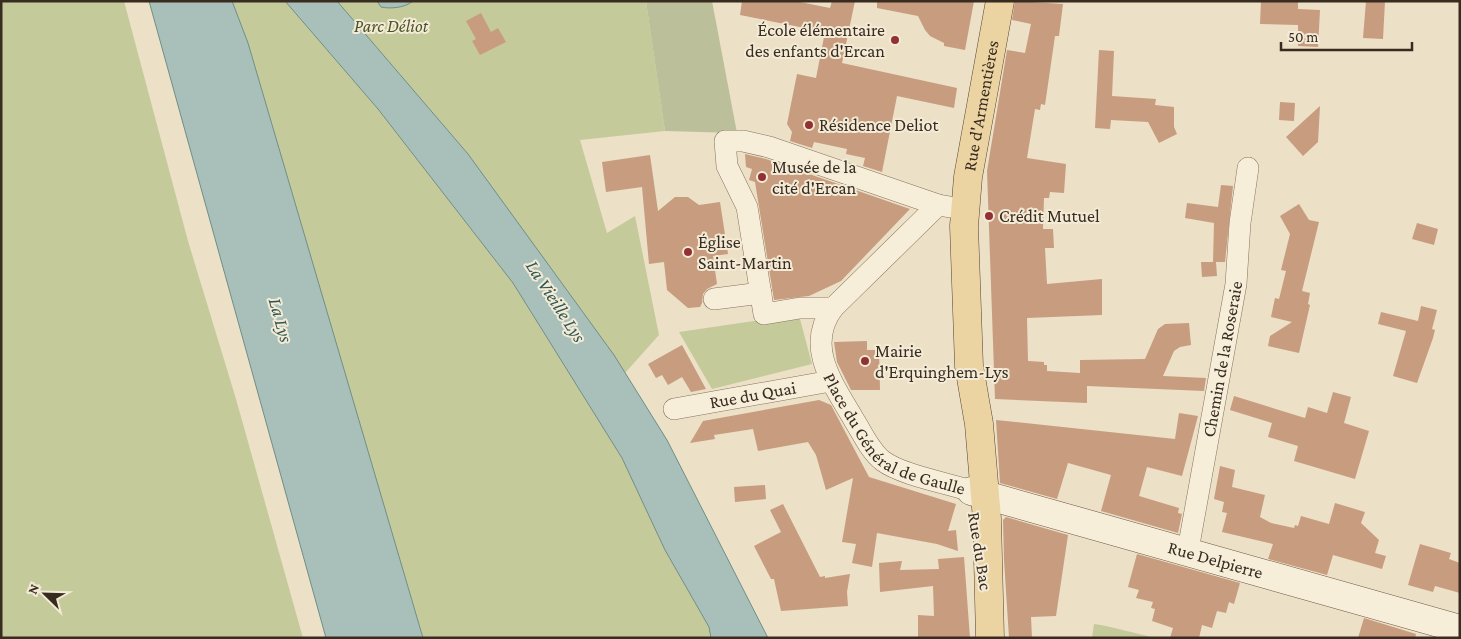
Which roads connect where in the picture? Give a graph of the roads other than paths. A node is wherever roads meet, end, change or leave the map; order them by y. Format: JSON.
{"nodes":[{"id":1,"x":986,"y":1,"type":"edge"},
{"id":2,"x":1000,"y":1,"type":"edge"},
{"id":3,"x":1248,"y":168,"type":"dead end"},
{"id":4,"x":951,"y":208,"type":"junction"},
{"id":5,"x":760,"y":293,"type":"junction"},
{"id":6,"x":714,"y":299,"type":"dead end"},
{"id":7,"x":834,"y":308,"type":"junction"},
{"id":8,"x":831,"y":381,"type":"junction"},
{"id":9,"x":674,"y":410,"type":"dead end"},
{"id":10,"x":978,"y":493,"type":"junction"},
{"id":11,"x":1188,"y":550,"type":"junction"},
{"id":12,"x":990,"y":625,"type":"edge"},
{"id":13,"x":1460,"y":629,"type":"edge"}],
"edges":[{"from":1,"to":4,"type":"main road","name":"Rue d'Armentières"},
{"from":2,"to":4,"type":"main road","name":"Rue d'Armentières"},
{"from":3,"to":11,"type":"street","name":"Chemin de la Roseraie"},
{"from":4,"to":5,"type":"street"},
{"from":4,"to":7,"type":"street","name":"Place du Général de Gaulle"},
{"from":4,"to":10,"type":"main road","name":"Place du Général de Gaulle"},
{"from":5,"to":6,"type":"street"},
{"from":5,"to":7,"type":"street"},
{"from":7,"to":8,"type":"street","name":"Place du Général de Gaulle"},
{"from":8,"to":9,"type":"street","name":"Rue du Quai"},
{"from":8,"to":10,"type":"street","name":"Place du Général de Gaulle"},
{"from":10,"to":11,"type":"street","name":"Rue Delpierre"},
{"from":10,"to":12,"type":"main road","name":"Rue du Bac"},
{"from":11,"to":13,"type":"street","name":"Rue Delpierre"}]}
